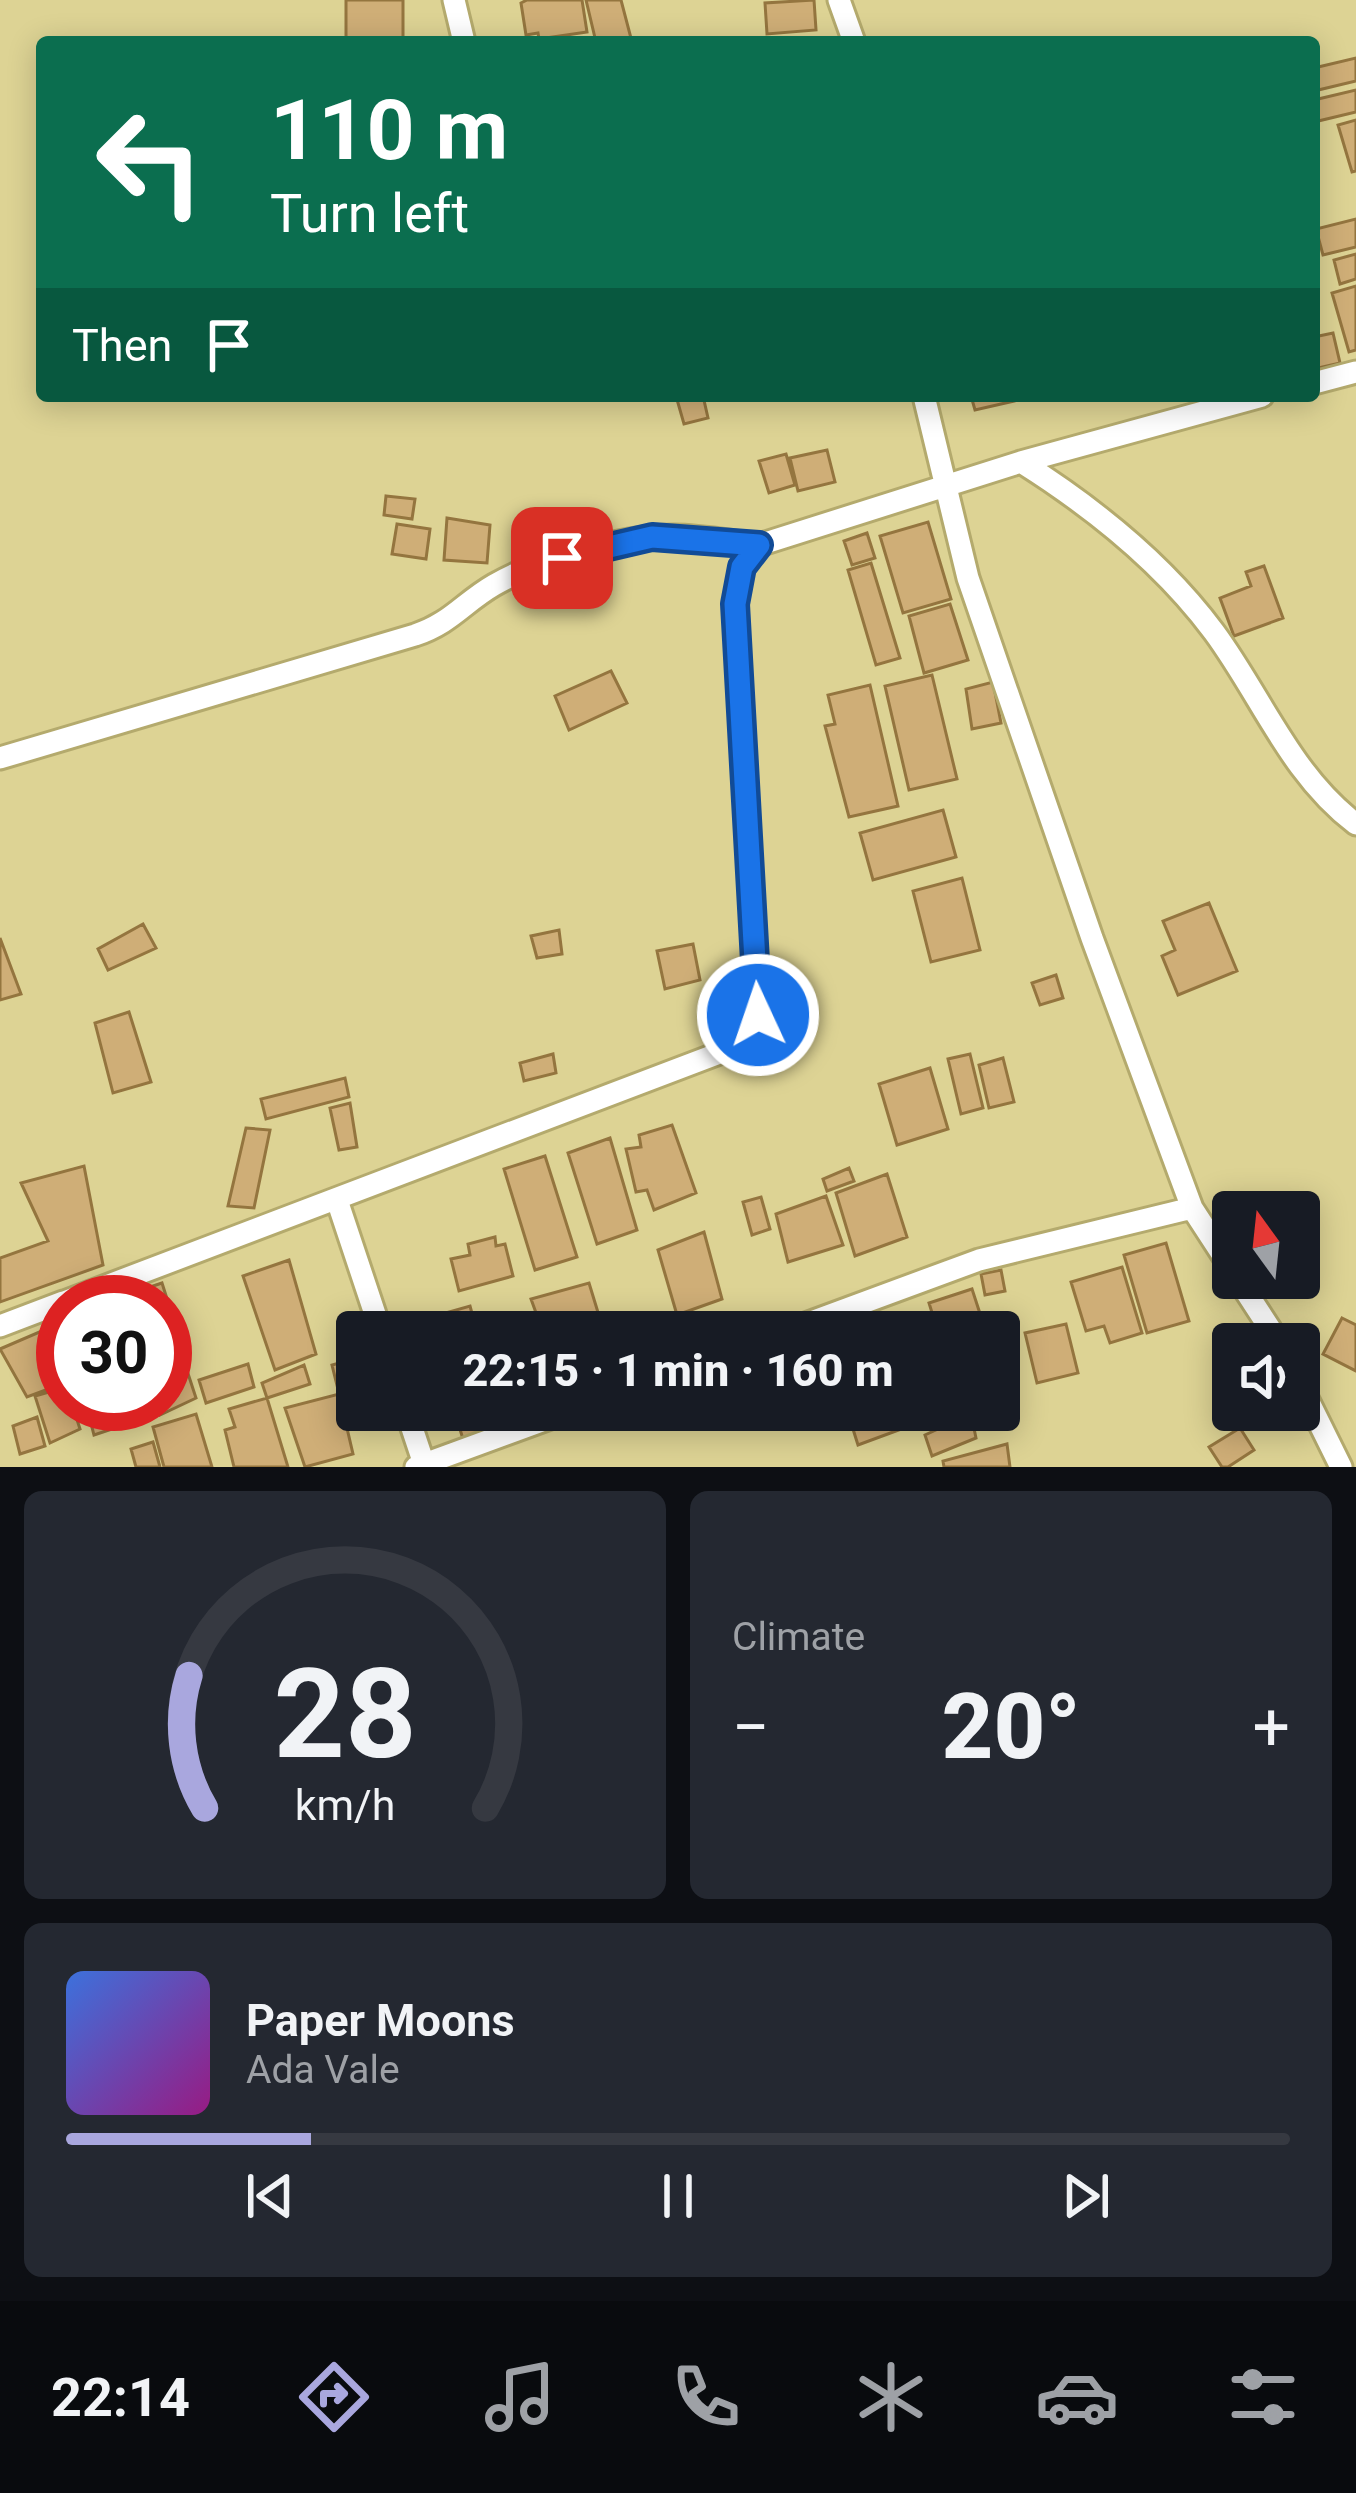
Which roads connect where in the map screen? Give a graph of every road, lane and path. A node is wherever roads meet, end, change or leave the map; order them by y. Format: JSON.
{"nodes":[{"id":1,"x":454,"y":0,"type":"edge"},
{"id":2,"x":839,"y":0,"type":"edge"},
{"id":3,"x":463,"y":36,"type":"edge"},
{"id":4,"x":852,"y":36,"type":"edge"},
{"id":5,"x":1356,"y":372,"type":"edge"},
{"id":6,"x":1320,"y":381,"type":"edge"},
{"id":7,"x":925,"y":402,"type":"edge"},
{"id":8,"x":1240,"y":402,"type":"edge"},
{"id":9,"x":1021,"y":462,"type":"junction"},
{"id":10,"x":943,"y":488,"type":"junction"},
{"id":11,"x":759,"y":545,"type":"junction"},
{"id":12,"x":0,"y":758,"type":"edge"},
{"id":13,"x":1356,"y":824,"type":"edge"},
{"id":14,"x":337,"y":1200,"type":"junction"},
{"id":15,"x":1192,"y":1208,"type":"junction"},
{"id":16,"x":1212,"y":1239,"type":"edge"},
{"id":17,"x":136,"y":1275,"type":"edge"},
{"id":18,"x":374,"y":1311,"type":"edge"},
{"id":19,"x":840,"y":1311,"type":"edge"},
{"id":20,"x":36,"y":1312,"type":"edge"},
{"id":21,"x":0,"y":1326,"type":"edge"},
{"id":22,"x":1320,"y":1424,"type":"edge"},
{"id":23,"x":412,"y":1431,"type":"edge"},
{"id":24,"x":516,"y":1431,"type":"edge"},
{"id":25,"x":422,"y":1466,"type":"edge"},
{"id":26,"x":1341,"y":1467,"type":"edge"}],
"edges":[{"from":1,"to":3,"type":"street"},
{"from":2,"to":4,"type":"street"},
{"from":5,"to":6,"type":"street"},
{"from":7,"to":10,"type":"street"},
{"from":8,"to":9,"type":"street"},
{"from":9,"to":10,"type":"street"},
{"from":9,"to":13,"type":"street"},
{"from":10,"to":11,"type":"street"},
{"from":10,"to":15,"type":"street"},
{"from":11,"to":12,"type":"street"},
{"from":11,"to":14,"type":"street"},
{"from":14,"to":17,"type":"street"},
{"from":14,"to":18,"type":"street"},
{"from":15,"to":16,"type":"street"},
{"from":15,"to":19,"type":"street"},
{"from":20,"to":21,"type":"street"},
{"from":22,"to":26,"type":"street"},
{"from":23,"to":25,"type":"street"},
{"from":24,"to":25,"type":"street"}]}
